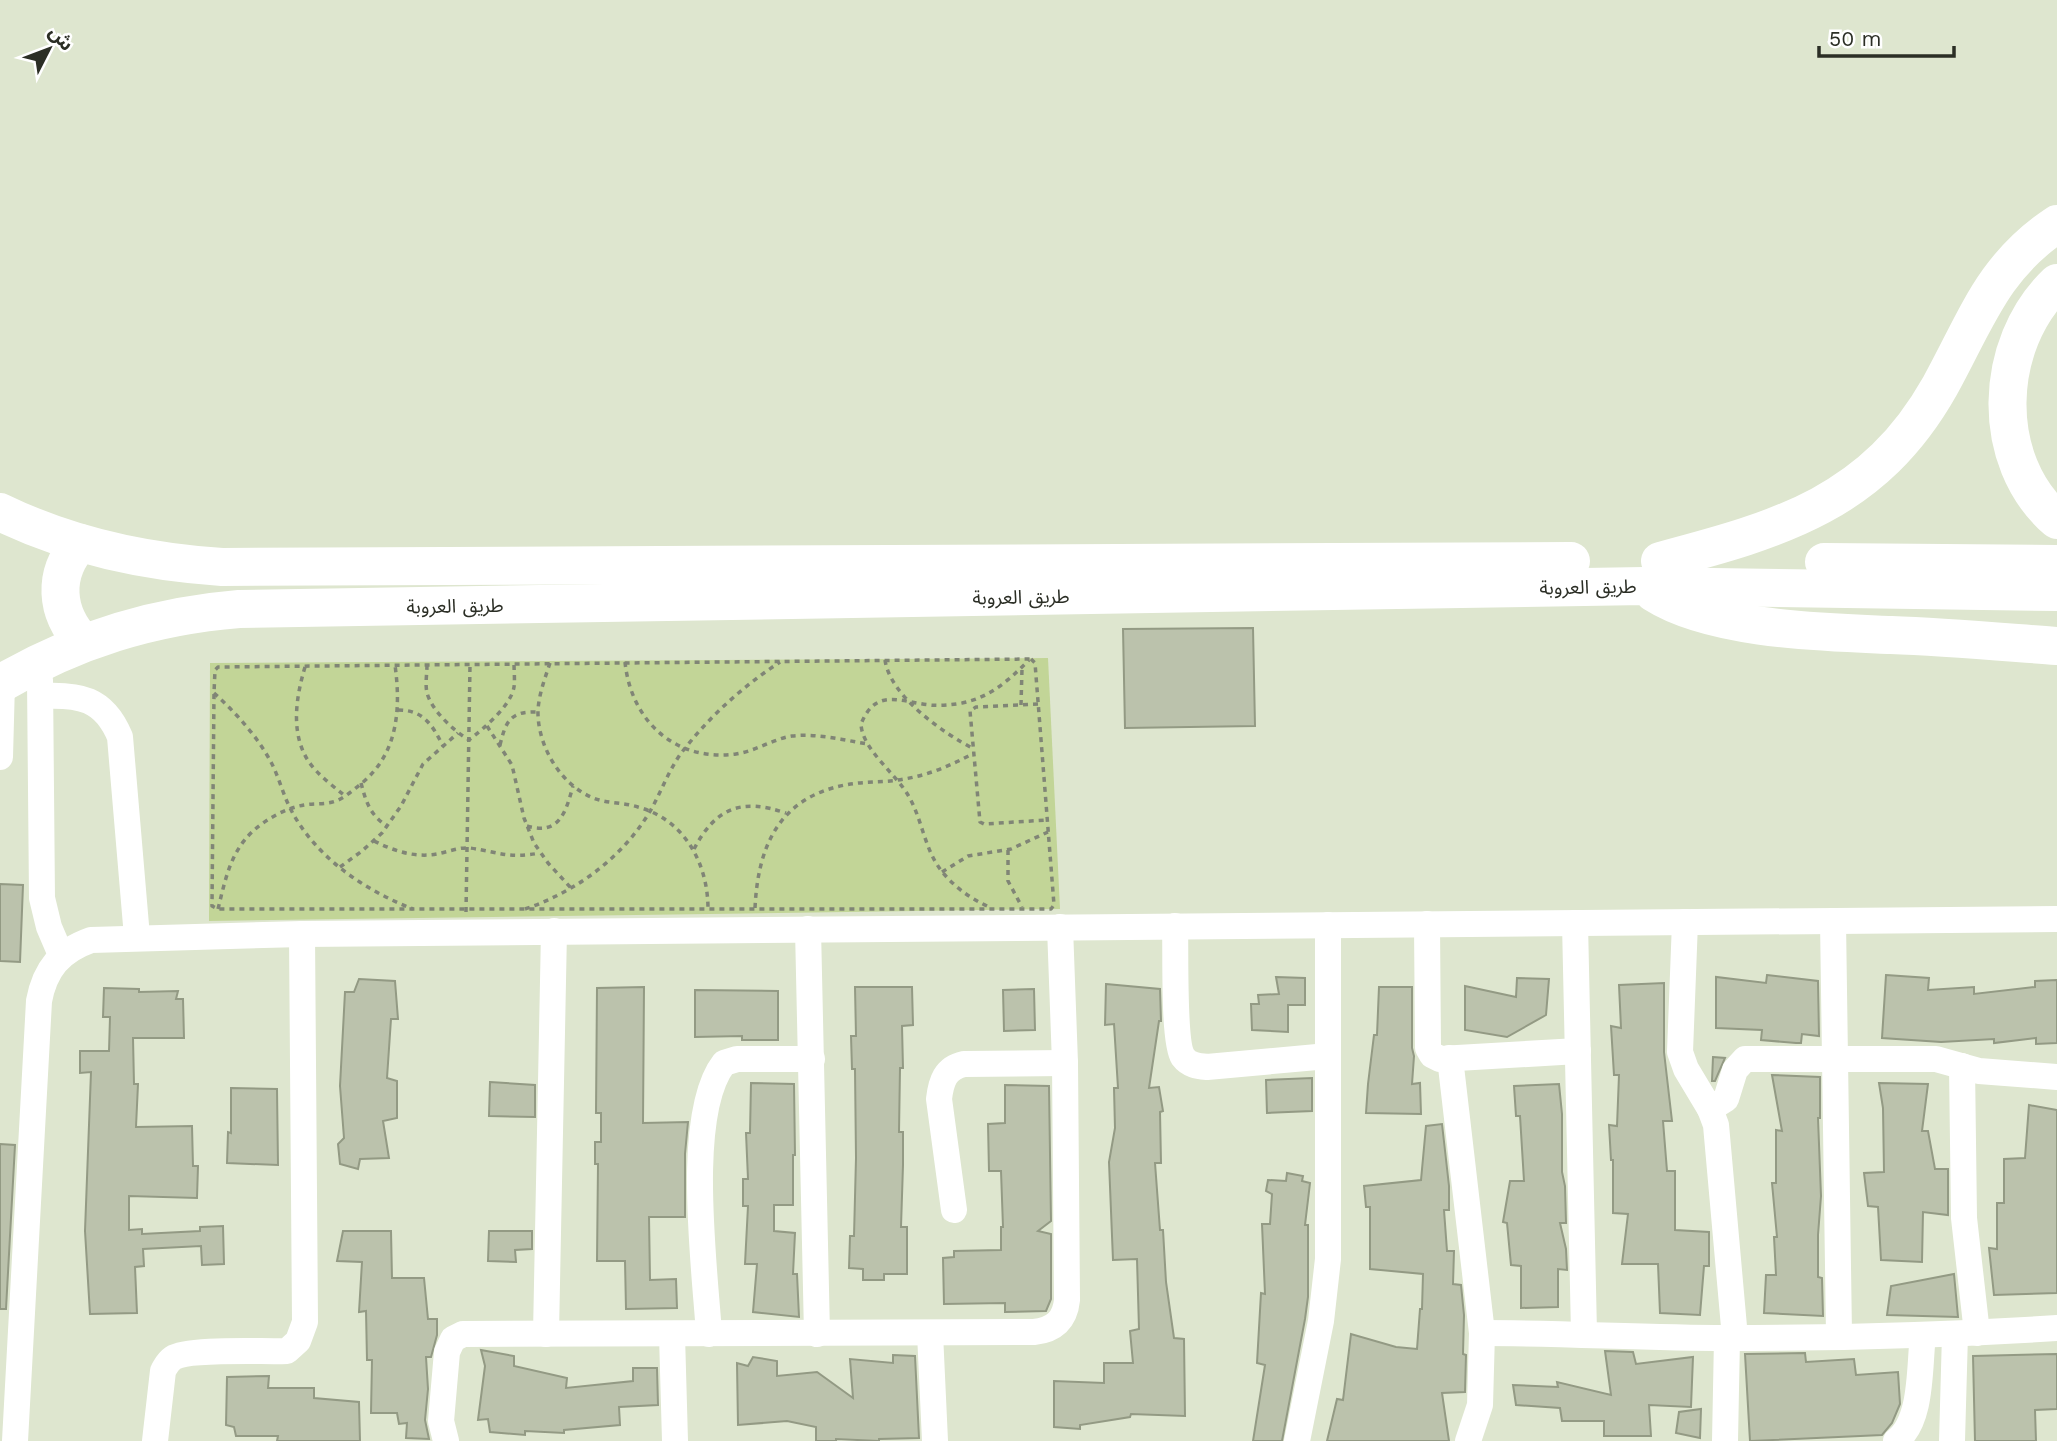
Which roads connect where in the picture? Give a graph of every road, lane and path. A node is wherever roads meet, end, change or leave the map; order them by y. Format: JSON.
{"nodes":[{"id":1,"x":2057,"y":224,"type":"edge"},
{"id":2,"x":2057,"y":283,"type":"edge"},
{"id":3,"x":0,"y":512,"type":"edge"},
{"id":4,"x":2057,"y":520,"type":"edge"},
{"id":5,"x":80,"y":543,"type":"junction"},
{"id":6,"x":2057,"y":564,"type":"edge"},
{"id":7,"x":1652,"y":573,"type":"junction"},
{"id":8,"x":2057,"y":592,"type":"edge"},
{"id":9,"x":83,"y":642,"type":"junction"},
{"id":10,"x":2057,"y":646,"type":"edge"},
{"id":11,"x":1031,"y":659,"type":"junction"},
{"id":12,"x":885,"y":660,"type":"junction"},
{"id":13,"x":781,"y":661,"type":"junction"},
{"id":14,"x":625,"y":662,"type":"junction"},
{"id":15,"x":514,"y":663,"type":"junction"},
{"id":16,"x":550,"y":663,"type":"junction"},
{"id":17,"x":470,"y":664,"type":"junction"},
{"id":18,"x":396,"y":665,"type":"junction"},
{"id":19,"x":427,"y":665,"type":"junction"},
{"id":20,"x":305,"y":666,"type":"junction"},
{"id":21,"x":1023,"y":667,"type":"junction"},
{"id":22,"x":40,"y":679,"type":"junction"},
{"id":23,"x":1,"y":683,"type":"edge"},
{"id":24,"x":214,"y":692,"type":"junction"},
{"id":25,"x":911,"y":701,"type":"junction"},
{"id":26,"x":1038,"y":704,"type":"junction"},
{"id":27,"x":1021,"y":705,"type":"junction"},
{"id":28,"x":398,"y":710,"type":"junction"},
{"id":29,"x":538,"y":712,"type":"junction"},
{"id":30,"x":487,"y":726,"type":"junction"},
{"id":31,"x":458,"y":733,"type":"junction"},
{"id":32,"x":469,"y":740,"type":"junction"},
{"id":33,"x":868,"y":744,"type":"junction"},
{"id":34,"x":500,"y":745,"type":"junction"},
{"id":35,"x":443,"y":746,"type":"junction"},
{"id":36,"x":685,"y":750,"type":"junction"},
{"id":37,"x":974,"y":751,"type":"junction"},
{"id":38,"x":0,"y":757,"type":"edge"},
{"id":39,"x":898,"y":780,"type":"junction"},
{"id":40,"x":361,"y":783,"type":"junction"},
{"id":41,"x":573,"y":786,"type":"junction"},
{"id":42,"x":345,"y":796,"type":"junction"},
{"id":43,"x":290,"y":808,"type":"junction"},
{"id":44,"x":650,"y":812,"type":"junction"},
{"id":45,"x":786,"y":813,"type":"junction"},
{"id":46,"x":1047,"y":820,"type":"junction"},
{"id":47,"x":387,"y":826,"type":"junction"},
{"id":48,"x":527,"y":826,"type":"junction"},
{"id":49,"x":1048,"y":832,"type":"junction"},
{"id":50,"x":374,"y":841,"type":"junction"},
{"id":51,"x":467,"y":848,"type":"junction"},
{"id":52,"x":694,"y":849,"type":"junction"},
{"id":53,"x":1008,"y":850,"type":"junction"},
{"id":54,"x":540,"y":853,"type":"junction"},
{"id":55,"x":340,"y":867,"type":"junction"},
{"id":56,"x":942,"y":872,"type":"junction"},
{"id":57,"x":571,"y":888,"type":"junction"},
{"id":58,"x":218,"y":909,"type":"junction"},
{"id":59,"x":708,"y":909,"type":"junction"},
{"id":60,"x":755,"y":909,"type":"junction"},
{"id":61,"x":994,"y":909,"type":"junction"},
{"id":62,"x":522,"y":910,"type":"junction"},
{"id":63,"x":416,"y":911,"type":"junction"},
{"id":64,"x":1023,"y":918,"type":"junction"},
{"id":65,"x":2057,"y":919,"type":"edge"},
{"id":66,"x":466,"y":921,"type":"junction"},
{"id":67,"x":1833,"y":921,"type":"junction"},
{"id":68,"x":1685,"y":922,"type":"junction"},
{"id":69,"x":1576,"y":923,"type":"junction"},
{"id":70,"x":1427,"y":924,"type":"junction"},
{"id":71,"x":1328,"y":925,"type":"junction"},
{"id":72,"x":1175,"y":926,"type":"junction"},
{"id":73,"x":1060,"y":927,"type":"junction"},
{"id":74,"x":808,"y":929,"type":"junction"},
{"id":75,"x":554,"y":932,"type":"junction"},
{"id":76,"x":303,"y":933,"type":"junction"},
{"id":77,"x":137,"y":937,"type":"junction"},
{"id":78,"x":61,"y":955,"type":"junction"},
{"id":79,"x":1578,"y":1051,"type":"junction"},
{"id":80,"x":1328,"y":1056,"type":"junction"},
{"id":81,"x":1450,"y":1058,"type":"junction"},
{"id":82,"x":1835,"y":1058,"type":"junction"},
{"id":83,"x":811,"y":1059,"type":"junction"},
{"id":84,"x":1065,"y":1063,"type":"junction"},
{"id":85,"x":1962,"y":1066,"type":"junction"},
{"id":86,"x":2057,"y":1077,"type":"edge"},
{"id":87,"x":1710,"y":1109,"type":"junction"},
{"id":88,"x":954,"y":1210,"type":"dead end"},
{"id":89,"x":2057,"y":1328,"type":"edge"},
{"id":90,"x":929,"y":1333,"type":"junction"},
{"id":91,"x":1482,"y":1333,"type":"junction"},
{"id":92,"x":1584,"y":1333,"type":"junction"},
{"id":93,"x":546,"y":1334,"type":"junction"},
{"id":94,"x":709,"y":1334,"type":"junction"},
{"id":95,"x":817,"y":1334,"type":"junction"},
{"id":96,"x":1966,"y":1334,"type":"junction"},
{"id":97,"x":672,"y":1335,"type":"junction"},
{"id":98,"x":1839,"y":1335,"type":"junction"},
{"id":99,"x":1923,"y":1335,"type":"junction"},
{"id":100,"x":1731,"y":1338,"type":"junction"},
{"id":101,"x":9,"y":1365,"type":"edge"},
{"id":102,"x":15,"y":1441,"type":"edge"},
{"id":103,"x":155,"y":1441,"type":"edge"},
{"id":104,"x":446,"y":1441,"type":"edge"},
{"id":105,"x":675,"y":1441,"type":"edge"},
{"id":106,"x":935,"y":1441,"type":"edge"},
{"id":107,"x":1297,"y":1441,"type":"edge"},
{"id":108,"x":1468,"y":1441,"type":"edge"},
{"id":109,"x":1725,"y":1441,"type":"edge"},
{"id":110,"x":1896,"y":1441,"type":"edge"},
{"id":111,"x":1952,"y":1441,"type":"edge"}],
"edges":[{"from":1,"to":7,"type":"highway"},
{"from":2,"to":4,"type":"highway"},
{"from":3,"to":5,"type":"highway","name":"طريق العروبة"},
{"from":5,"to":7,"type":"highway","name":"طريق العروبة"},
{"from":5,"to":9,"type":"highway"},
{"from":6,"to":7,"type":"highway","name":"طريق العروبة"},
{"from":7,"to":8,"type":"highway","name":"طريق العروبة"},
{"from":7,"to":9,"type":"highway","name":"طريق العروبة"},
{"from":7,"to":10,"type":"highway"},
{"from":9,"to":22,"type":"highway","name":"طريق العروبة"},
{"from":11,"to":12,"type":"path"},
{"from":11,"to":21,"type":"path"},
{"from":11,"to":26,"type":"path"},
{"from":12,"to":13,"type":"path"},
{"from":12,"to":25,"type":"path"},
{"from":13,"to":14,"type":"path"},
{"from":13,"to":36,"type":"path"},
{"from":14,"to":16,"type":"path"},
{"from":14,"to":36,"type":"path"},
{"from":15,"to":16,"type":"path"},
{"from":15,"to":17,"type":"path"},
{"from":15,"to":30,"type":"path"},
{"from":16,"to":29,"type":"path"},
{"from":17,"to":19,"type":"path"},
{"from":17,"to":32,"type":"path"},
{"from":18,"to":19,"type":"path"},
{"from":18,"to":20,"type":"path"},
{"from":18,"to":28,"type":"path"},
{"from":19,"to":31,"type":"path"},
{"from":20,"to":24,"type":"path"},
{"from":20,"to":42,"type":"path"},
{"from":21,"to":25,"type":"path"},
{"from":21,"to":27,"type":"path"},
{"from":22,"to":23,"type":"highway","name":"طريق العروبة"},
{"from":22,"to":77,"type":"street"},
{"from":22,"to":78,"type":"street"},
{"from":23,"to":38,"type":"street"},
{"from":24,"to":43,"type":"path"},
{"from":24,"to":58,"type":"path"},
{"from":25,"to":33,"type":"path"},
{"from":25,"to":37,"type":"path"},
{"from":26,"to":27,"type":"path"},
{"from":26,"to":46,"type":"path"},
{"from":27,"to":37,"type":"path"},
{"from":28,"to":35,"type":"path"},
{"from":28,"to":40,"type":"path"},
{"from":29,"to":34,"type":"path"},
{"from":29,"to":41,"type":"path"},
{"from":30,"to":32,"type":"path"},
{"from":30,"to":34,"type":"path"},
{"from":31,"to":32,"type":"path"},
{"from":31,"to":35,"type":"path"},
{"from":32,"to":51,"type":"path"},
{"from":33,"to":36,"type":"path"},
{"from":33,"to":39,"type":"path"},
{"from":34,"to":48,"type":"path"},
{"from":35,"to":47,"type":"path"},
{"from":36,"to":44,"type":"path"},
{"from":37,"to":39,"type":"path"},
{"from":37,"to":46,"type":"path"},
{"from":39,"to":45,"type":"path"},
{"from":39,"to":56,"type":"path"},
{"from":40,"to":42,"type":"path"},
{"from":40,"to":47,"type":"path"},
{"from":41,"to":44,"type":"path"},
{"from":41,"to":48,"type":"path"},
{"from":42,"to":43,"type":"path"},
{"from":43,"to":55,"type":"path"},
{"from":43,"to":58,"type":"path"},
{"from":44,"to":52,"type":"path"},
{"from":44,"to":57,"type":"path"},
{"from":45,"to":52,"type":"path"},
{"from":45,"to":60,"type":"path"},
{"from":46,"to":49,"type":"path"},
{"from":47,"to":50,"type":"path"},
{"from":48,"to":54,"type":"path"},
{"from":49,"to":53,"type":"path"},
{"from":49,"to":64,"type":"path"},
{"from":50,"to":51,"type":"path"},
{"from":50,"to":55,"type":"path"},
{"from":51,"to":54,"type":"path"},
{"from":51,"to":66,"type":"path"},
{"from":52,"to":59,"type":"path"},
{"from":53,"to":56,"type":"path"},
{"from":53,"to":64,"type":"path"},
{"from":54,"to":57,"type":"path"},
{"from":55,"to":63,"type":"path"},
{"from":56,"to":61,"type":"path"},
{"from":57,"to":62,"type":"path"},
{"from":58,"to":63,"type":"path"},
{"from":59,"to":60,"type":"path"},
{"from":59,"to":62,"type":"path"},
{"from":60,"to":61,"type":"path"},
{"from":61,"to":64,"type":"path"},
{"from":62,"to":66,"type":"path"},
{"from":63,"to":66,"type":"path"},
{"from":64,"to":73,"type":"street"},
{"from":64,"to":74,"type":"street"},
{"from":65,"to":67,"type":"street"},
{"from":66,"to":75,"type":"street"},
{"from":66,"to":76,"type":"street"},
{"from":67,"to":68,"type":"street"},
{"from":67,"to":82,"type":"street"},
{"from":68,"to":69,"type":"street"},
{"from":68,"to":87,"type":"street"},
{"from":69,"to":70,"type":"street"},
{"from":69,"to":79,"type":"street"},
{"from":70,"to":71,"type":"street"},
{"from":70,"to":81,"type":"street"},
{"from":71,"to":72,"type":"street"},
{"from":71,"to":80,"type":"street"},
{"from":72,"to":73,"type":"street"},
{"from":72,"to":80,"type":"street"},
{"from":73,"to":84,"type":"street"},
{"from":74,"to":75,"type":"street"},
{"from":74,"to":83,"type":"street"},
{"from":75,"to":93,"type":"street"},
{"from":76,"to":77,"type":"street"},
{"from":76,"to":103,"type":"street"},
{"from":77,"to":78,"type":"street"},
{"from":78,"to":101,"type":"street"},
{"from":79,"to":81,"type":"street"},
{"from":79,"to":92,"type":"street"},
{"from":80,"to":107,"type":"street"},
{"from":81,"to":91,"type":"street"},
{"from":82,"to":85,"type":"street"},
{"from":82,"to":87,"type":"street"},
{"from":82,"to":98,"type":"street"},
{"from":83,"to":94,"type":"street"},
{"from":83,"to":95,"type":"street"},
{"from":84,"to":88,"type":"street"},
{"from":84,"to":90,"type":"street"},
{"from":85,"to":86,"type":"street"},
{"from":85,"to":96,"type":"street"},
{"from":87,"to":100,"type":"street"},
{"from":89,"to":96,"type":"street"},
{"from":90,"to":95,"type":"street"},
{"from":90,"to":106,"type":"street"},
{"from":91,"to":92,"type":"street"},
{"from":91,"to":108,"type":"street"},
{"from":92,"to":100,"type":"street"},
{"from":93,"to":97,"type":"street"},
{"from":93,"to":104,"type":"street"},
{"from":94,"to":95,"type":"street"},
{"from":94,"to":97,"type":"street"},
{"from":96,"to":99,"type":"street"},
{"from":96,"to":111,"type":"street"},
{"from":97,"to":105,"type":"street"},
{"from":98,"to":99,"type":"street"},
{"from":98,"to":100,"type":"street"},
{"from":99,"to":110,"type":"street"},
{"from":100,"to":109,"type":"street"},
{"from":101,"to":102,"type":"street"}]}
